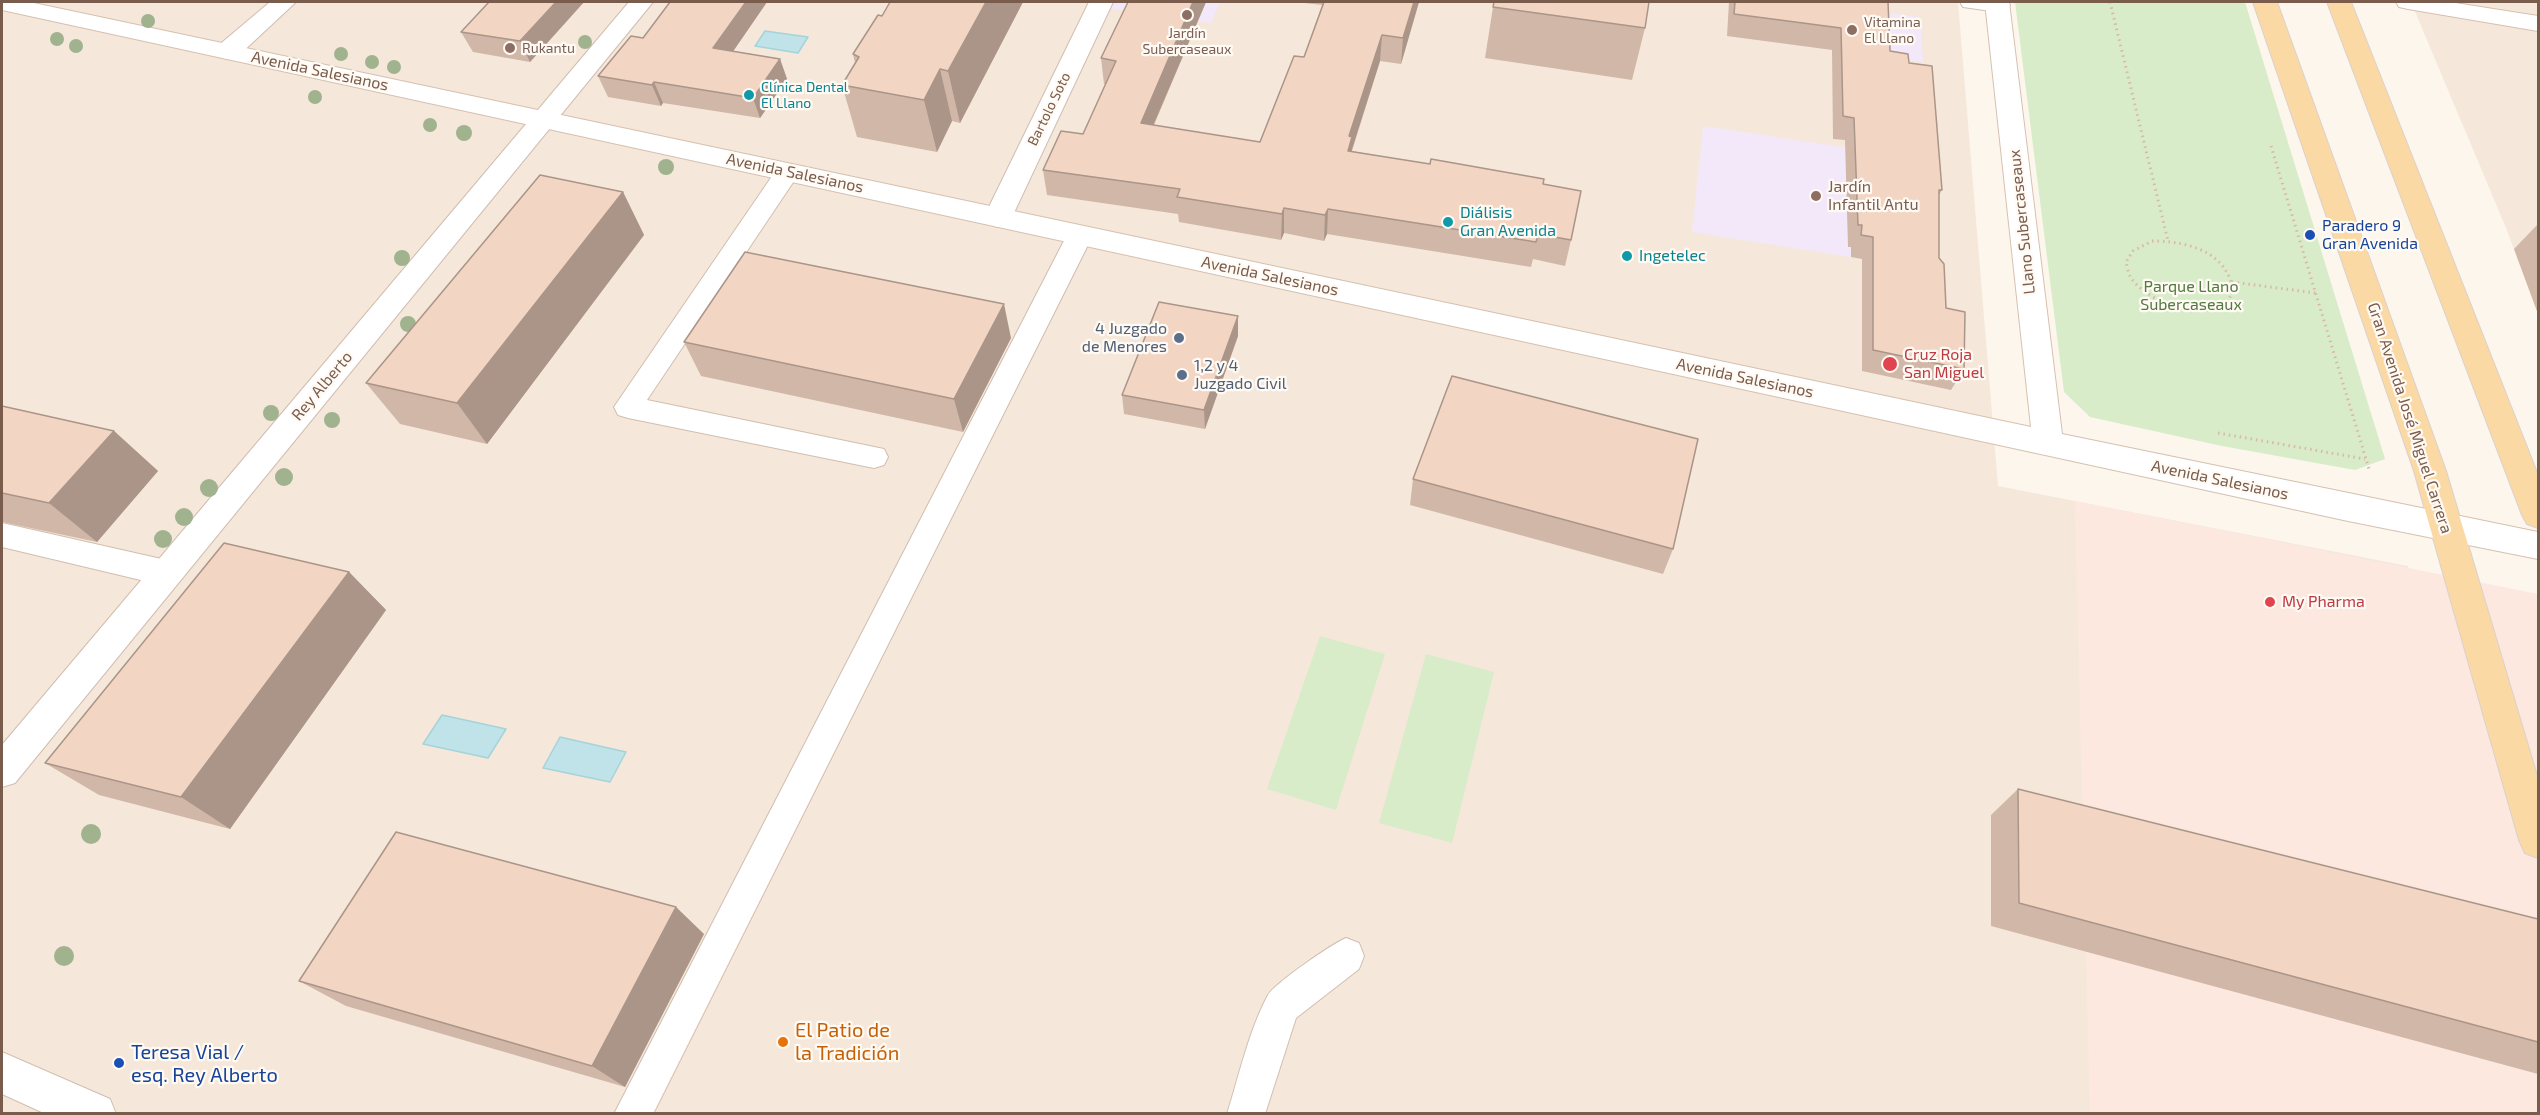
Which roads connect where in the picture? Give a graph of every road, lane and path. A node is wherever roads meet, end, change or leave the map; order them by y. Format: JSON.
{"nodes":[{"id":1,"x":284,"y":2,"type":"edge"},
{"id":2,"x":641,"y":2,"type":"edge"},
{"id":3,"x":1101,"y":2,"type":"edge"},
{"id":4,"x":2110,"y":2,"type":"edge"},
{"id":5,"x":2265,"y":2,"type":"edge"},
{"id":6,"x":2339,"y":2,"type":"edge"},
{"id":7,"x":2408,"y":2,"type":"edge"},
{"id":8,"x":2,"y":3,"type":"edge"},
{"id":9,"x":1989,"y":3,"type":"edge"},
{"id":10,"x":2538,"y":24,"type":"edge"},
{"id":11,"x":228,"y":51,"type":"junction"},
{"id":12,"x":544,"y":119,"type":"junction"},
{"id":13,"x":2268,"y":136,"type":"dead end"},
{"id":14,"x":788,"y":172,"type":"junction"},
{"id":15,"x":999,"y":217,"type":"junction"},
{"id":16,"x":1080,"y":235,"type":"junction"},
{"id":17,"x":2168,"y":241,"type":"junction"},
{"id":18,"x":2232,"y":282,"type":"junction"},
{"id":19,"x":2316,"y":293,"type":"junction"},
{"id":20,"x":2218,"y":433,"type":"dead end"},
{"id":21,"x":2048,"y":443,"type":"junction"},
{"id":22,"x":874,"y":457,"type":"dead end"},
{"id":23,"x":2538,"y":515,"type":"edge"},
{"id":24,"x":2446,"y":529,"type":"junction"},
{"id":25,"x":2,"y":535,"type":"edge"},
{"id":26,"x":2538,"y":546,"type":"edge"},
{"id":27,"x":166,"y":573,"type":"junction"},
{"id":28,"x":2,"y":771,"type":"edge"},
{"id":29,"x":2538,"y":840,"type":"edge"},
{"id":30,"x":1346,"y":956,"type":"dead end"},
{"id":31,"x":2,"y":1073,"type":"edge"},
{"id":32,"x":95,"y":1113,"type":"edge"},
{"id":33,"x":633,"y":1113,"type":"edge"},
{"id":34,"x":1246,"y":1113,"type":"edge"}],
"edges":[{"from":1,"to":11,"type":"main road"},
{"from":2,"to":12,"type":"main road","name":"Rey Alberto"},
{"from":3,"to":15,"type":"main road","name":"Bartolo Soto"},
{"from":4,"to":17,"type":"path"},
{"from":5,"to":24,"type":"main road","name":"Gran Avenida José Miguel Carrera"},
{"from":6,"to":23,"type":"main road"},
{"from":7,"to":10,"type":"main road"},
{"from":8,"to":11,"type":"main road","name":"Avenida Salesianos"},
{"from":9,"to":21,"type":"main road","name":"Llano Subercaseaux"},
{"from":11,"to":12,"type":"main road","name":"Avenida Salesianos"},
{"from":12,"to":14,"type":"main road","name":"Avenida Salesianos"},
{"from":12,"to":27,"type":"main road","name":"Rey Alberto"},
{"from":13,"to":19,"type":"path"},
{"from":14,"to":15,"type":"main road","name":"Avenida Salesianos"},
{"from":14,"to":22,"type":"lane"},
{"from":15,"to":16,"type":"main road","name":"Avenida Salesianos"},
{"from":16,"to":21,"type":"main road","name":"Avenida Salesianos"},
{"from":16,"to":33,"type":"lane"},
{"from":17,"to":18,"type":"path"},
{"from":17,"to":18,"type":"path"},
{"from":18,"to":19,"type":"path"},
{"from":19,"to":20,"type":"path"},
{"from":21,"to":24,"type":"main road","name":"Avenida Salesianos"},
{"from":24,"to":26,"type":"main road","name":"Avenida Salesianos"},
{"from":24,"to":29,"type":"main road","name":"Gran Avenida José Miguel Carrera"},
{"from":25,"to":27,"type":"lane"},
{"from":27,"to":28,"type":"main road","name":"Rey Alberto"},
{"from":30,"to":34,"type":"lane"},
{"from":31,"to":32,"type":"main road"}]}
